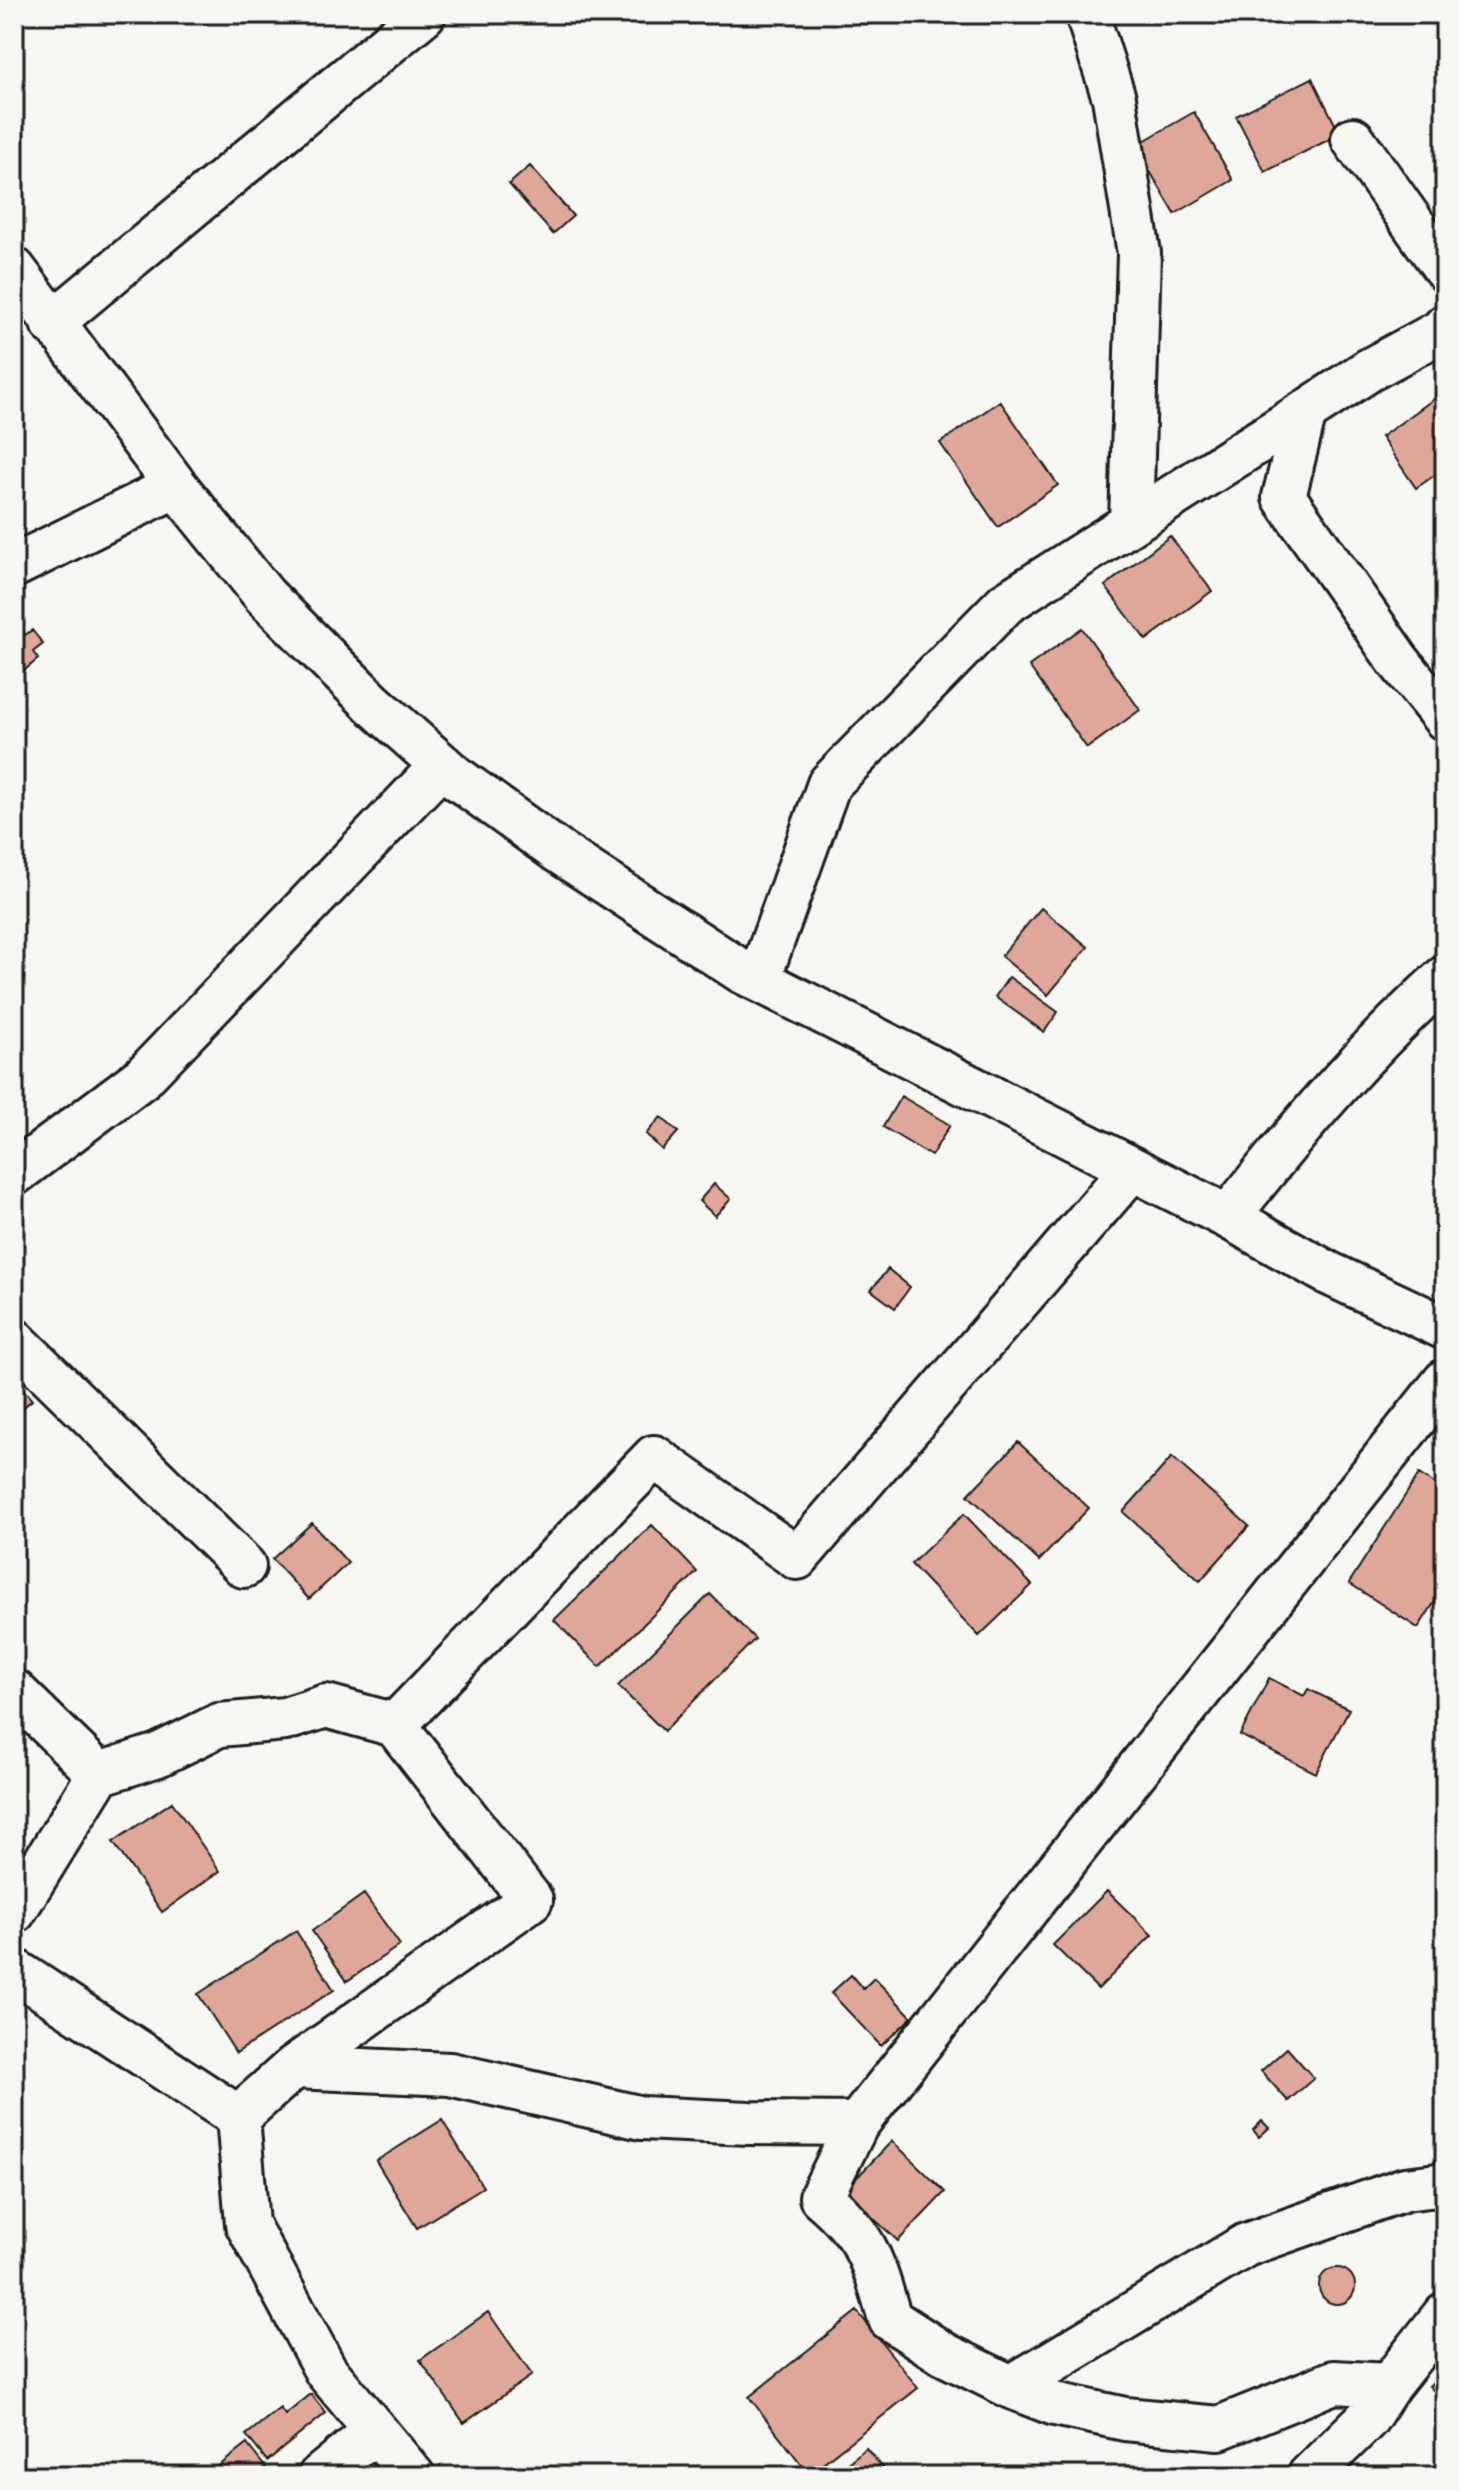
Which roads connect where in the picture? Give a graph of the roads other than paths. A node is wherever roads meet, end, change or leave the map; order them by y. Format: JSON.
{"nodes":[{"id":1,"x":424,"y":14,"type":"edge"},
{"id":2,"x":1087,"y":14,"type":"edge"},
{"id":3,"x":1353,"y":139,"type":"dead end"},
{"id":4,"x":14,"y":269,"type":"edge"},
{"id":5,"x":1445,"y":269,"type":"edge"},
{"id":6,"x":52,"y":323,"type":"junction"},
{"id":7,"x":1444,"y":328,"type":"edge"},
{"id":8,"x":1305,"y":412,"type":"junction"},
{"id":9,"x":176,"y":486,"type":"junction"},
{"id":10,"x":1131,"y":523,"type":"junction"},
{"id":11,"x":14,"y":566,"type":"edge"},
{"id":12,"x":1445,"y":719,"type":"edge"},
{"id":13,"x":442,"y":765,"type":"junction"},
{"id":14,"x":1445,"y":977,"type":"edge"},
{"id":15,"x":759,"y":979,"type":"junction"},
{"id":16,"x":1131,"y":1170,"type":"junction"},
{"id":17,"x":14,"y":1174,"type":"edge"},
{"id":18,"x":1228,"y":1217,"type":"junction"},
{"id":19,"x":1445,"y":1328,"type":"edge"},
{"id":20,"x":14,"y":1340,"type":"edge"},
{"id":21,"x":1445,"y":1381,"type":"edge"},
{"id":22,"x":244,"y":1566,"type":"dead end"},
{"id":23,"x":14,"y":1691,"type":"edge"},
{"id":24,"x":395,"y":1725,"type":"junction"},
{"id":25,"x":99,"y":1774,"type":"junction"},
{"id":26,"x":14,"y":1912,"type":"edge"},
{"id":27,"x":14,"y":1970,"type":"edge"},
{"id":28,"x":294,"y":2067,"type":"junction"},
{"id":29,"x":238,"y":2117,"type":"junction"},
{"id":30,"x":857,"y":2124,"type":"junction"},
{"id":31,"x":1445,"y":2184,"type":"edge"},
{"id":32,"x":1445,"y":2314,"type":"edge"},
{"id":33,"x":1389,"y":2385,"type":"junction"},
{"id":34,"x":1011,"y":2387,"type":"junction"},
{"id":35,"x":375,"y":2431,"type":"junction"},
{"id":36,"x":320,"y":2476,"type":"edge"},
{"id":37,"x":413,"y":2476,"type":"edge"},
{"id":38,"x":1309,"y":2476,"type":"edge"}],
"edges":[{"from":1,"to":6,"type":"street"},
{"from":2,"to":10,"type":"street"},
{"from":3,"to":5,"type":"street"},
{"from":4,"to":6,"type":"street"},
{"from":6,"to":9,"type":"street"},
{"from":7,"to":8,"type":"street"},
{"from":8,"to":10,"type":"street"},
{"from":8,"to":12,"type":"street"},
{"from":9,"to":11,"type":"street"},
{"from":9,"to":13,"type":"street"},
{"from":10,"to":15,"type":"street"},
{"from":13,"to":15,"type":"street"},
{"from":13,"to":17,"type":"street"},
{"from":14,"to":18,"type":"street"},
{"from":15,"to":16,"type":"street"},
{"from":16,"to":18,"type":"street"},
{"from":16,"to":24,"type":"street"},
{"from":18,"to":19,"type":"street"},
{"from":20,"to":22,"type":"street"},
{"from":21,"to":30,"type":"street"},
{"from":23,"to":25,"type":"street"},
{"from":24,"to":25,"type":"street"},
{"from":24,"to":28,"type":"street"},
{"from":25,"to":26,"type":"street"},
{"from":27,"to":29,"type":"street"},
{"from":28,"to":29,"type":"street"},
{"from":28,"to":30,"type":"street"},
{"from":29,"to":35,"type":"street"},
{"from":30,"to":34,"type":"street"},
{"from":31,"to":34,"type":"street"},
{"from":32,"to":33,"type":"street"},
{"from":33,"to":34,"type":"street"},
{"from":33,"to":38,"type":"street"},
{"from":35,"to":36,"type":"street"},
{"from":35,"to":37,"type":"street"}]}
